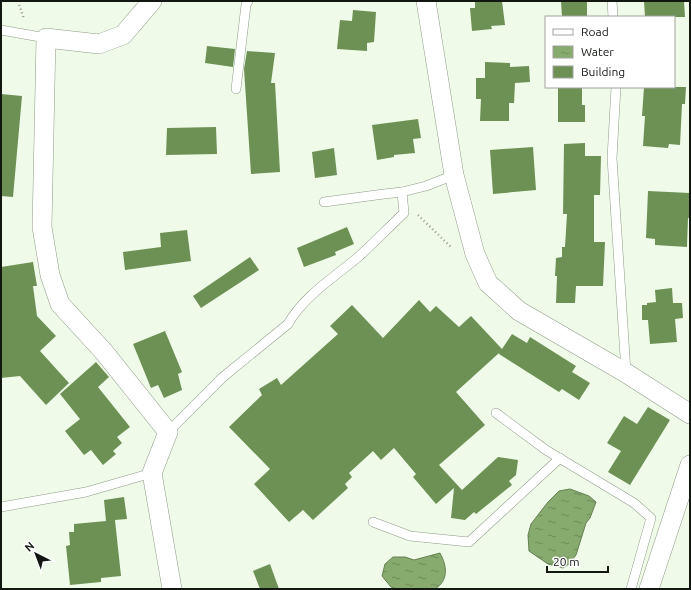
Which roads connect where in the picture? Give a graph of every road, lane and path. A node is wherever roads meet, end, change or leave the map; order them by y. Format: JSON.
{"nodes":[{"id":1,"x":152,"y":1,"type":"edge"},
{"id":2,"x":248,"y":1,"type":"edge"},
{"id":3,"x":426,"y":1,"type":"edge"},
{"id":4,"x":612,"y":1,"type":"edge"},
{"id":5,"x":613,"y":16,"type":"edge"},
{"id":6,"x":1,"y":30,"type":"edge"},
{"id":7,"x":46,"y":38,"type":"junction"},
{"id":8,"x":616,"y":88,"type":"edge"},
{"id":9,"x":236,"y":90,"type":"dead end"},
{"id":10,"x":454,"y":175,"type":"junction"},
{"id":11,"x":402,"y":192,"type":"junction"},
{"id":12,"x":324,"y":202,"type":"dead end"},
{"id":13,"x":404,"y":214,"type":"junction"},
{"id":14,"x":456,"y":252,"type":"dead end"},
{"id":15,"x":626,"y":373,"type":"junction"},
{"id":16,"x":496,"y":413,"type":"dead end"},
{"id":17,"x":690,"y":414,"type":"edge"},
{"id":18,"x":168,"y":432,"type":"junction"},
{"id":19,"x":560,"y":458,"type":"junction"},
{"id":20,"x":690,"y":465,"type":"edge"},
{"id":21,"x":152,"y":473,"type":"junction"},
{"id":22,"x":1,"y":507,"type":"edge"},
{"id":23,"x":373,"y":522,"type":"dead end"},
{"id":24,"x":172,"y":589,"type":"edge"},
{"id":25,"x":631,"y":589,"type":"edge"},
{"id":26,"x":649,"y":589,"type":"edge"}],
"edges":[{"from":1,"to":7,"type":"street"},
{"from":2,"to":9,"type":"lane"},
{"from":3,"to":10,"type":"street"},
{"from":4,"to":5,"type":"lane"},
{"from":6,"to":7,"type":"lane"},
{"from":7,"to":18,"type":"street"},
{"from":8,"to":15,"type":"lane"},
{"from":10,"to":11,"type":"lane"},
{"from":10,"to":15,"type":"street"},
{"from":11,"to":12,"type":"lane"},
{"from":11,"to":13,"type":"lane"},
{"from":13,"to":14,"type":"path"},
{"from":13,"to":18,"type":"lane"},
{"from":15,"to":17,"type":"street"},
{"from":16,"to":19,"type":"lane"},
{"from":18,"to":21,"type":"street"},
{"from":19,"to":23,"type":"lane"},
{"from":19,"to":25,"type":"lane"},
{"from":20,"to":26,"type":"street"},
{"from":21,"to":22,"type":"lane"},
{"from":21,"to":24,"type":"street"}]}
